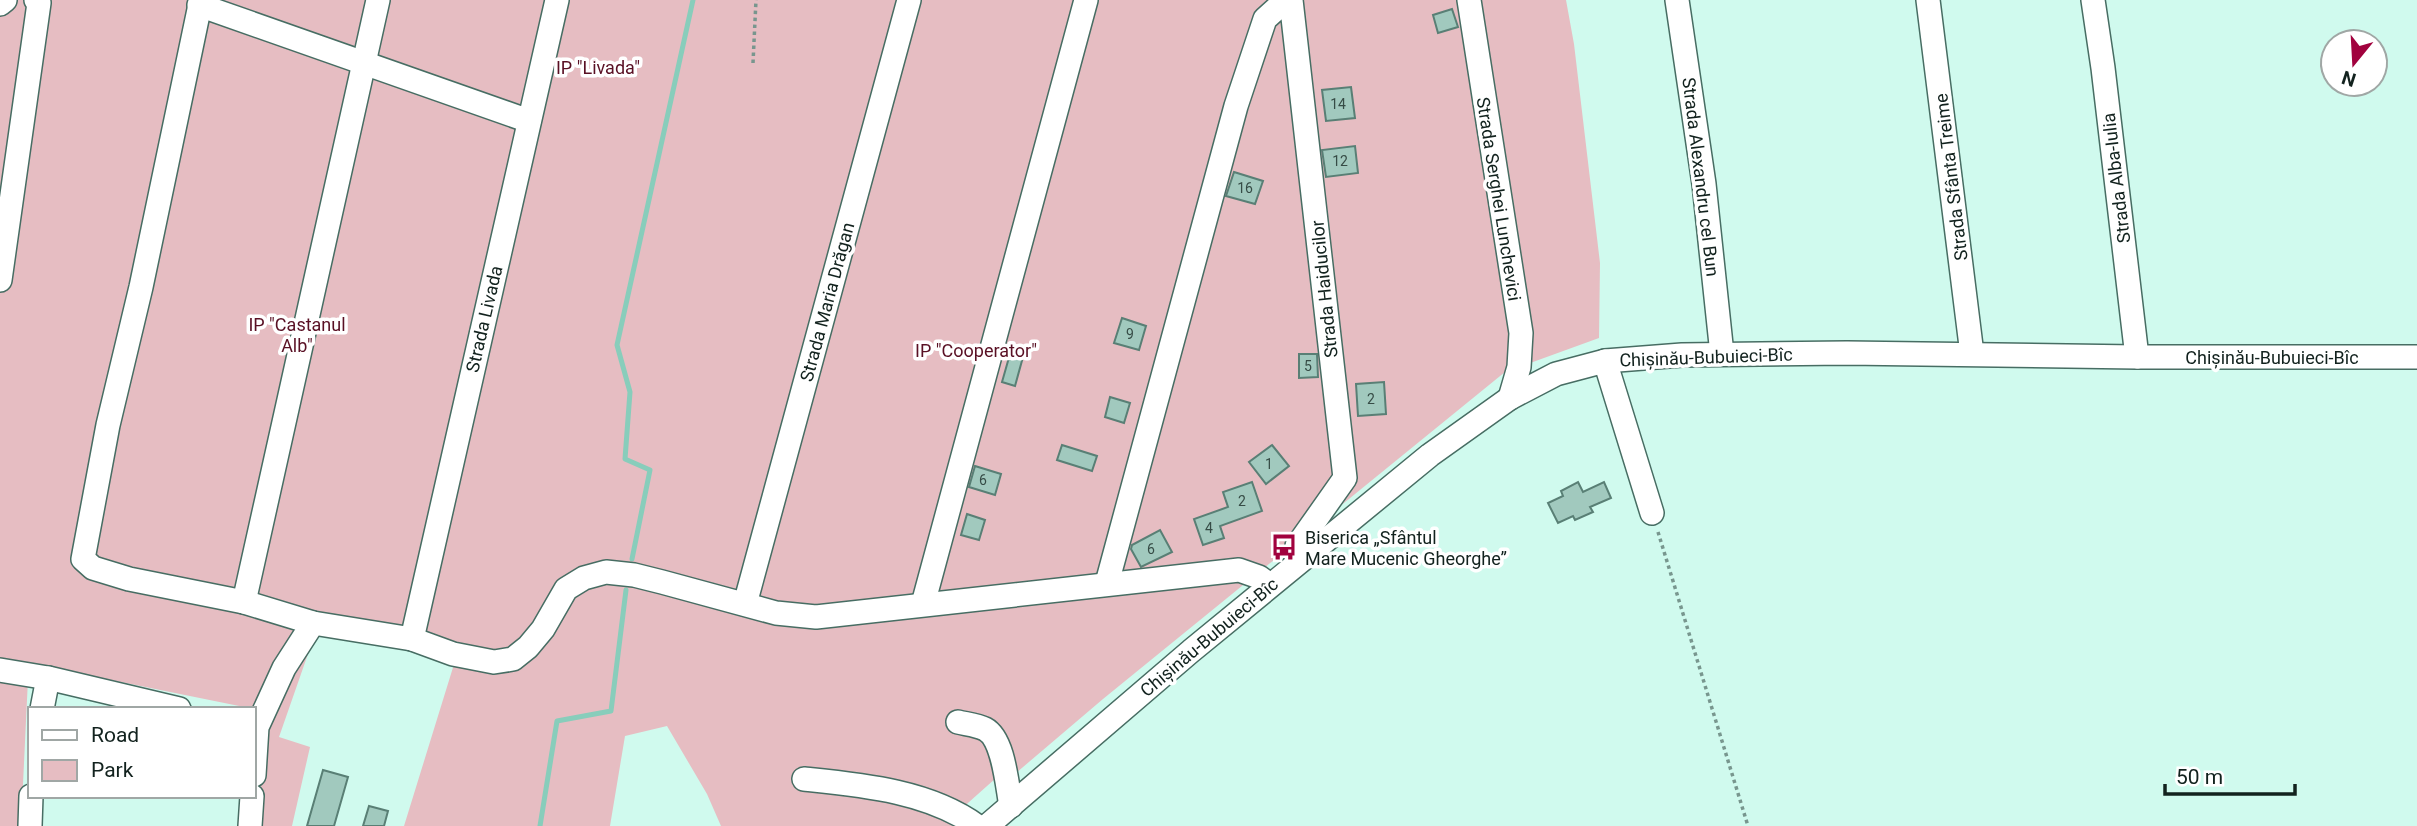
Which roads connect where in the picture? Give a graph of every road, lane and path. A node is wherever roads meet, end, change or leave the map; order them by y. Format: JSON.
{"nodes":[{"id":1,"x":5,"y":0,"type":"edge"},
{"id":2,"x":36,"y":0,"type":"edge"},
{"id":3,"x":378,"y":0,"type":"edge"},
{"id":4,"x":556,"y":0,"type":"edge"},
{"id":5,"x":756,"y":0,"type":"edge"},
{"id":6,"x":909,"y":0,"type":"edge"},
{"id":7,"x":1086,"y":0,"type":"edge"},
{"id":8,"x":1289,"y":0,"type":"edge"},
{"id":9,"x":1469,"y":0,"type":"edge"},
{"id":10,"x":1676,"y":0,"type":"edge"},
{"id":11,"x":1928,"y":0,"type":"edge"},
{"id":12,"x":2093,"y":0,"type":"edge"},
{"id":13,"x":200,"y":3,"type":"edge"},
{"id":14,"x":0,"y":5,"type":"edge"},
{"id":15,"x":754,"y":63,"type":"dead end"},
{"id":16,"x":363,"y":64,"type":"junction"},
{"id":17,"x":529,"y":121,"type":"junction"},
{"id":18,"x":0,"y":280,"type":"edge"},
{"id":19,"x":1722,"y":354,"type":"junction"},
{"id":20,"x":1972,"y":354,"type":"junction"},
{"id":21,"x":2137,"y":357,"type":"junction"},
{"id":22,"x":2417,"y":357,"type":"edge"},
{"id":23,"x":1605,"y":361,"type":"junction"},
{"id":24,"x":1510,"y":398,"type":"junction"},
{"id":25,"x":1652,"y":513,"type":"joint"},
{"id":26,"x":1296,"y":563,"type":"junction"},
{"id":27,"x":1107,"y":583,"type":"junction"},
{"id":28,"x":1270,"y":585,"type":"junction"},
{"id":29,"x":244,"y":602,"type":"junction"},
{"id":30,"x":745,"y":604,"type":"junction"},
{"id":31,"x":923,"y":604,"type":"junction"},
{"id":32,"x":313,"y":623,"type":"junction"},
{"id":33,"x":412,"y":639,"type":"junction"},
{"id":34,"x":0,"y":670,"type":"edge"},
{"id":35,"x":48,"y":678,"type":"junction"},
{"id":36,"x":42,"y":707,"type":"edge"},
{"id":37,"x":171,"y":707,"type":"edge"},
{"id":38,"x":958,"y":722,"type":"dead end"},
{"id":39,"x":256,"y":725,"type":"edge"},
{"id":40,"x":804,"y":779,"type":"dead end"},
{"id":41,"x":31,"y":798,"type":"edge"},
{"id":42,"x":252,"y":798,"type":"edge"},
{"id":43,"x":1011,"y":806,"type":"junction"},
{"id":44,"x":30,"y":826,"type":"edge"},
{"id":45,"x":250,"y":826,"type":"edge"},
{"id":46,"x":977,"y":826,"type":"edge"},
{"id":47,"x":987,"y":826,"type":"edge"},
{"id":48,"x":1748,"y":826,"type":"edge"}],
"edges":[{"from":1,"to":14,"type":"street"},
{"from":2,"to":18,"type":"street"},
{"from":3,"to":16,"type":"street"},
{"from":4,"to":17,"type":"street","name":"Strada Livada"},
{"from":5,"to":15,"type":"path"},
{"from":6,"to":30,"type":"street","name":"Strada Maria Drăgan"},
{"from":7,"to":31,"type":"street"},
{"from":8,"to":26,"type":"street","name":"Strada Haiducilor"},
{"from":8,"to":27,"type":"street"},
{"from":9,"to":24,"type":"street","name":"Strada Serghei Lunchevici"},
{"from":10,"to":19,"type":"street","name":"Strada Alexandru cel Bun"},
{"from":11,"to":20,"type":"street","name":"Strada Sfânta Treime"},
{"from":12,"to":21,"type":"street","name":"Strada Alba-Iulia"},
{"from":13,"to":16,"type":"street"},
{"from":13,"to":29,"type":"street"},
{"from":16,"to":17,"type":"street"},
{"from":16,"to":29,"type":"street"},
{"from":17,"to":33,"type":"street","name":"Strada Livada"},
{"from":19,"to":20,"type":"street","name":"Chișinău-Bubuieci-Bîc"},
{"from":19,"to":23,"type":"street","name":"Chișinău-Bubuieci-Bîc"},
{"from":20,"to":21,"type":"street","name":"Chișinău-Bubuieci-Bîc"},
{"from":21,"to":22,"type":"street","name":"Chișinău-Bubuieci-Bîc"},
{"from":23,"to":24,"type":"street","name":"Chișinău-Bubuieci-Bîc"},
{"from":23,"to":25,"type":"street"},
{"from":24,"to":26,"type":"street","name":"Chișinău-Bubuieci-Bîc"},
{"from":25,"to":48,"type":"path"},
{"from":26,"to":28,"type":"street","name":"Chișinău-Bubuieci-Bîc"},
{"from":27,"to":28,"type":"street"},
{"from":27,"to":31,"type":"street"},
{"from":28,"to":43,"type":"street","name":"Chișinău-Bubuieci-Bîc"},
{"from":29,"to":32,"type":"street"},
{"from":30,"to":31,"type":"street"},
{"from":30,"to":33,"type":"street"},
{"from":32,"to":33,"type":"street"},
{"from":32,"to":39,"type":"street"},
{"from":34,"to":35,"type":"street"},
{"from":35,"to":36,"type":"street"},
{"from":35,"to":37,"type":"street"},
{"from":38,"to":43,"type":"street"},
{"from":40,"to":46,"type":"street"},
{"from":41,"to":44,"type":"street"},
{"from":42,"to":45,"type":"street"},
{"from":43,"to":47,"type":"street","name":"Chișinău-Bubuieci-Bîc"}]}
